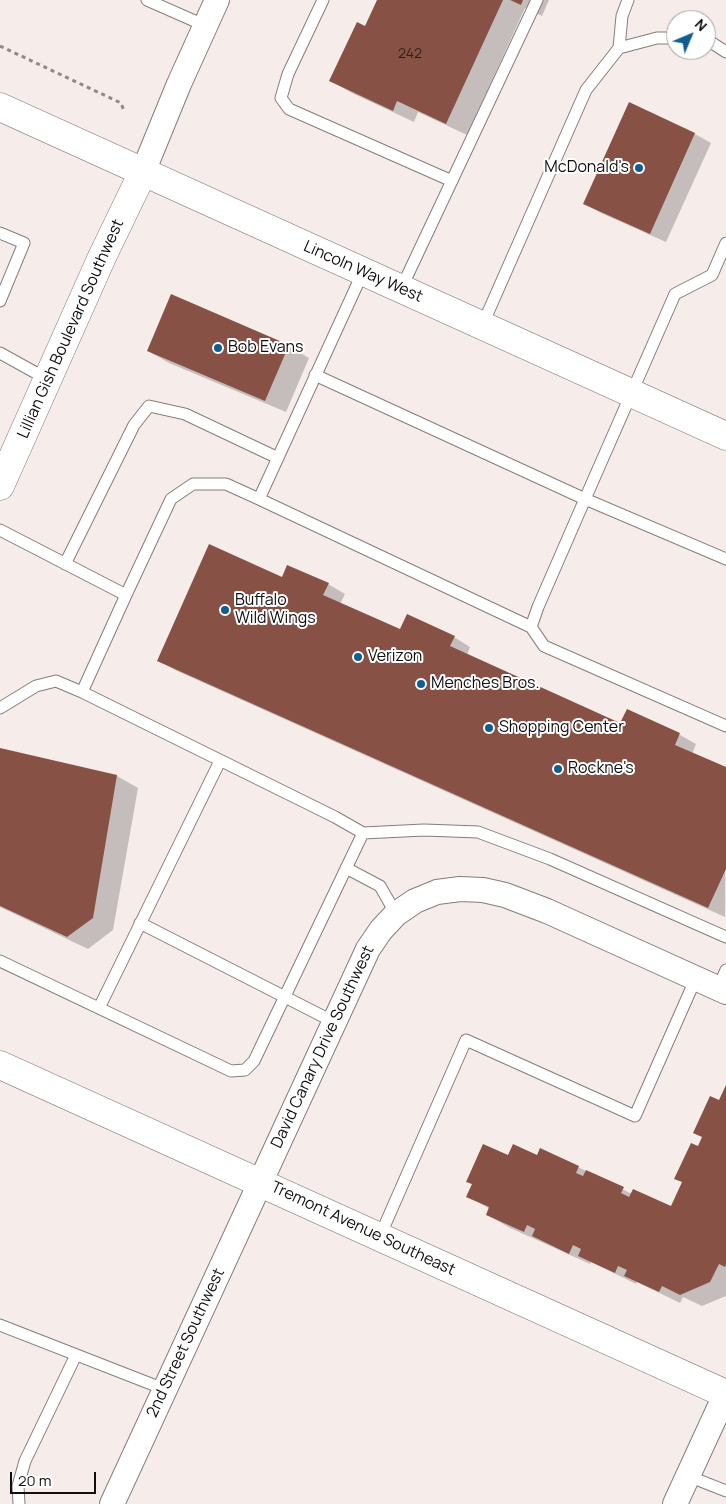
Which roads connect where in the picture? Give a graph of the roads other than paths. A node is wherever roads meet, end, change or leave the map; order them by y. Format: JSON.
{"nodes":[{"id":1,"x":148,"y":0,"type":"edge"},
{"id":2,"x":218,"y":0,"type":"edge"},
{"id":3,"x":323,"y":0,"type":"edge"},
{"id":4,"x":537,"y":0,"type":"edge"},
{"id":5,"x":628,"y":0,"type":"edge"},
{"id":6,"x":206,"y":26,"type":"junction"},
{"id":7,"x":666,"y":38,"type":"edge"},
{"id":8,"x":619,"y":48,"type":"junction"},
{"id":9,"x":0,"y":107,"type":"edge"},
{"id":10,"x":143,"y":172,"type":"junction"},
{"id":11,"x":452,"y":180,"type":"junction"},
{"id":12,"x":0,"y":233,"type":"edge"},
{"id":13,"x":726,"y":243,"type":"edge"},
{"id":14,"x":363,"y":272,"type":"junction"},
{"id":15,"x":401,"y":289,"type":"junction"},
{"id":16,"x":0,"y":302,"type":"edge"},
{"id":17,"x":482,"y":326,"type":"junction"},
{"id":18,"x":0,"y":353,"type":"edge"},
{"id":19,"x":315,"y":375,"type":"junction"},
{"id":20,"x":47,"y":379,"type":"junction"},
{"id":21,"x":632,"y":394,"type":"junction"},
{"id":22,"x":726,"y":436,"type":"edge"},
{"id":23,"x":278,"y":458,"type":"junction"},
{"id":24,"x":0,"y":486,"type":"edge"},
{"id":25,"x":259,"y":499,"type":"junction"},
{"id":26,"x":585,"y":499,"type":"junction"},
{"id":27,"x":0,"y":530,"type":"edge"},
{"id":28,"x":726,"y":560,"type":"edge"},
{"id":29,"x":65,"y":564,"type":"junction"},
{"id":30,"x":126,"y":596,"type":"junction"},
{"id":31,"x":531,"y":627,"type":"junction"},
{"id":32,"x":82,"y":692,"type":"junction"},
{"id":33,"x":0,"y":708,"type":"edge"},
{"id":34,"x":726,"y":726,"type":"edge"},
{"id":35,"x":220,"y":761,"type":"junction"},
{"id":36,"x":363,"y":833,"type":"junction"},
{"id":37,"x":346,"y":868,"type":"junction"},
{"id":38,"x":396,"y":914,"type":"junction"},
{"id":39,"x":140,"y":923,"type":"junction"},
{"id":40,"x":726,"y":937,"type":"edge"},
{"id":41,"x":0,"y":961,"type":"edge"},
{"id":42,"x":696,"y":978,"type":"junction"},
{"id":43,"x":723,"y":983,"type":"edge"},
{"id":44,"x":284,"y":997,"type":"junction"},
{"id":45,"x":99,"y":1008,"type":"junction"},
{"id":46,"x":334,"y":1022,"type":"junction"},
{"id":47,"x":0,"y":1065,"type":"edge"},
{"id":48,"x":260,"y":1182,"type":"junction"},
{"id":49,"x":380,"y":1236,"type":"junction"},
{"id":50,"x":0,"y":1325,"type":"edge"},
{"id":51,"x":76,"y":1355,"type":"junction"},
{"id":52,"x":164,"y":1389,"type":"junction"},
{"id":53,"x":726,"y":1394,"type":"edge"},
{"id":54,"x":688,"y":1476,"type":"junction"},
{"id":55,"x":726,"y":1491,"type":"edge"},
{"id":56,"x":18,"y":1504,"type":"edge"},
{"id":57,"x":112,"y":1504,"type":"edge"},
{"id":58,"x":675,"y":1504,"type":"edge"}],
"edges":[{"from":1,"to":6,"type":"lane"},
{"from":2,"to":6,"type":"street"},
{"from":3,"to":11,"type":"lane"},
{"from":4,"to":11,"type":"lane"},
{"from":5,"to":8,"type":"lane"},
{"from":6,"to":10,"type":"street"},
{"from":7,"to":8,"type":"lane"},
{"from":8,"to":17,"type":"lane"},
{"from":9,"to":10,"type":"main road","name":"Lincoln Way West"},
{"from":10,"to":14,"type":"main road","name":"Lincoln Way West"},
{"from":10,"to":20,"type":"main road","name":"Lillian Gish Boulevard Southwest"},
{"from":11,"to":15,"type":"lane"},
{"from":12,"to":16,"type":"lane"},
{"from":13,"to":21,"type":"lane"},
{"from":14,"to":15,"type":"main road","name":"Lincoln Way West"},
{"from":14,"to":19,"type":"lane"},
{"from":15,"to":17,"type":"main road","name":"Lincoln Way West"},
{"from":17,"to":21,"type":"main road","name":"Lincoln Way West"},
{"from":18,"to":20,"type":"lane"},
{"from":19,"to":23,"type":"lane"},
{"from":19,"to":26,"type":"lane"},
{"from":20,"to":24,"type":"main road","name":"Lillian Gish Boulevard Southwest"},
{"from":21,"to":22,"type":"main road","name":"Lincoln Way West"},
{"from":21,"to":26,"type":"lane"},
{"from":23,"to":25,"type":"lane"},
{"from":23,"to":29,"type":"lane"},
{"from":25,"to":30,"type":"lane"},
{"from":25,"to":31,"type":"lane"},
{"from":26,"to":28,"type":"lane"},
{"from":26,"to":31,"type":"lane"},
{"from":27,"to":29,"type":"lane"},
{"from":29,"to":30,"type":"lane"},
{"from":30,"to":32,"type":"lane"},
{"from":31,"to":34,"type":"lane"},
{"from":32,"to":33,"type":"lane"},
{"from":32,"to":35,"type":"lane"},
{"from":35,"to":36,"type":"lane"},
{"from":35,"to":39,"type":"lane"},
{"from":36,"to":37,"type":"lane"},
{"from":36,"to":40,"type":"lane"},
{"from":37,"to":38,"type":"lane"},
{"from":37,"to":44,"type":"lane"},
{"from":38,"to":42,"type":"street","name":"David Canary Drive Southwest"},
{"from":38,"to":46,"type":"street","name":"David Canary Drive Southwest"},
{"from":39,"to":44,"type":"lane"},
{"from":39,"to":45,"type":"lane"},
{"from":41,"to":45,"type":"lane"},
{"from":42,"to":43,"type":"street","name":"David Canary Drive Southwest"},
{"from":42,"to":49,"type":"lane"},
{"from":44,"to":45,"type":"lane"},
{"from":44,"to":46,"type":"lane"},
{"from":46,"to":48,"type":"street","name":"David Canary Drive Southwest"},
{"from":47,"to":48,"type":"main road","name":"Tremont Avenue Southeast"},
{"from":48,"to":49,"type":"main road","name":"Tremont Avenue Southeast"},
{"from":48,"to":52,"type":"street","name":"2nd Street Southwest"},
{"from":49,"to":53,"type":"main road","name":"Tremont Avenue Southeast"},
{"from":50,"to":51,"type":"lane"},
{"from":51,"to":52,"type":"lane"},
{"from":51,"to":56,"type":"lane"},
{"from":52,"to":57,"type":"street","name":"2nd Street Southwest"},
{"from":53,"to":54,"type":"street"},
{"from":54,"to":55,"type":"lane"},
{"from":54,"to":58,"type":"street"}]}
